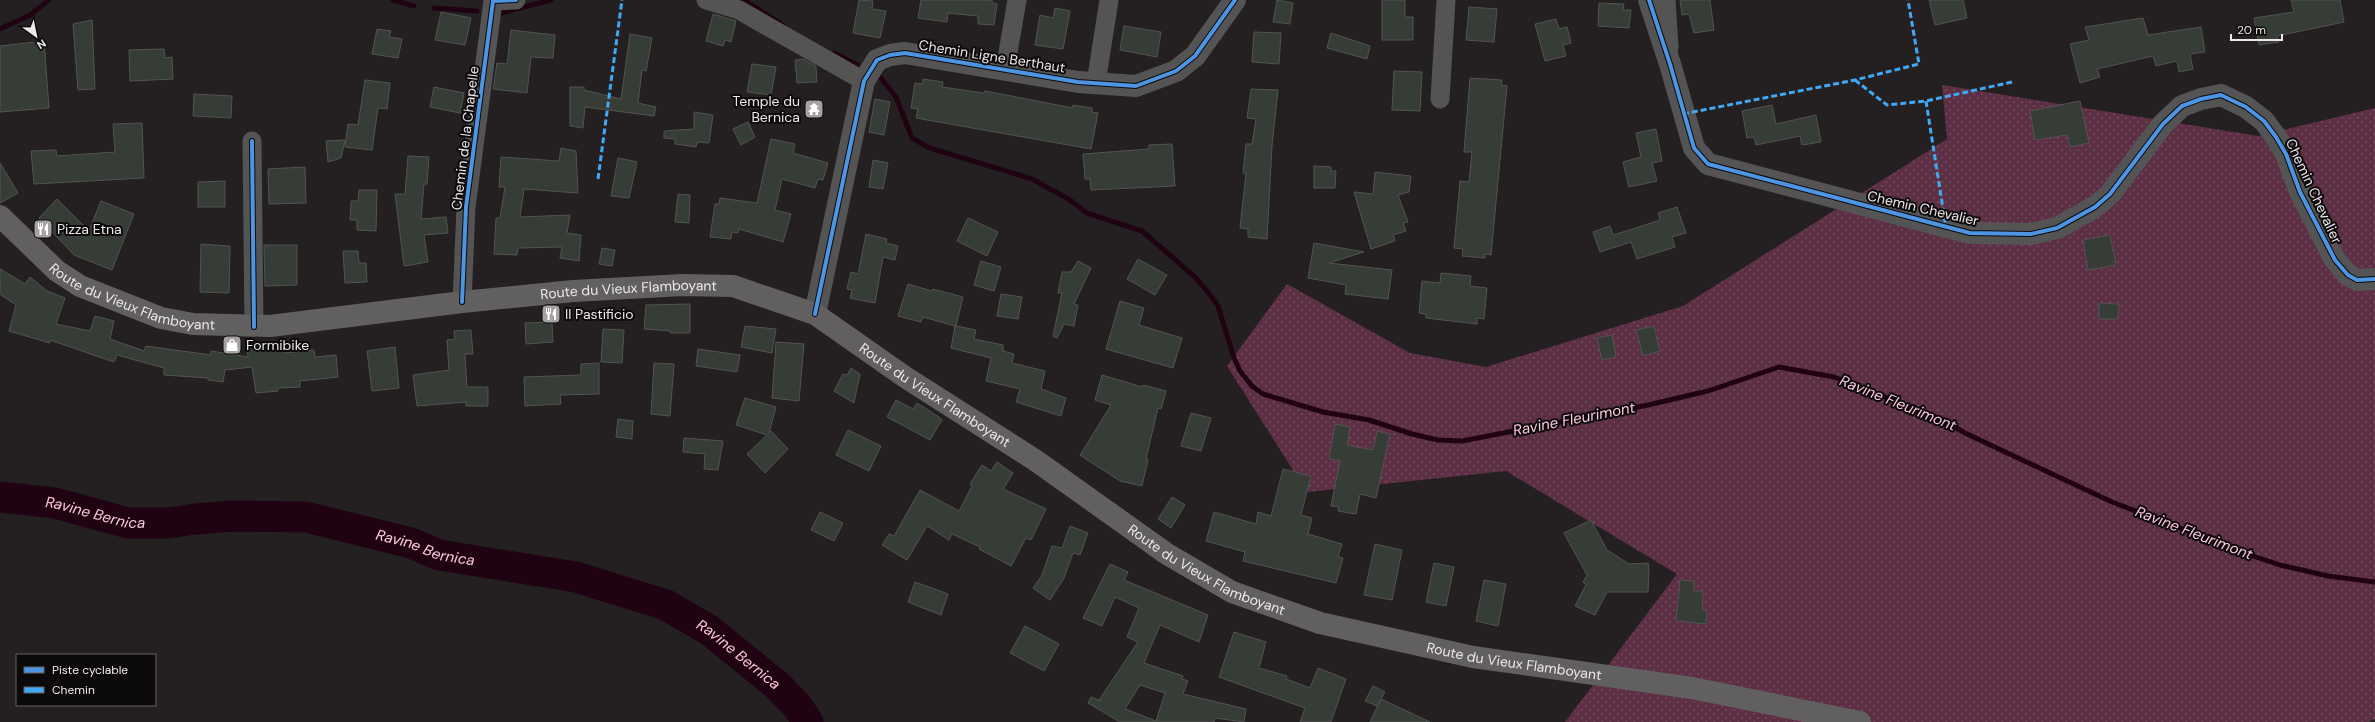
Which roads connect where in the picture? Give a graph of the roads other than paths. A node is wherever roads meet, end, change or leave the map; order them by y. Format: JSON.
{"nodes":[{"id":1,"x":516,"y":0,"type":"edge"},
{"id":2,"x":706,"y":0,"type":"edge"},
{"id":3,"x":1017,"y":0,"type":"edge"},
{"id":4,"x":1109,"y":0,"type":"edge"},
{"id":5,"x":1235,"y":0,"type":"edge"},
{"id":6,"x":1446,"y":0,"type":"edge"},
{"id":7,"x":1649,"y":0,"type":"edge"},
{"id":8,"x":1666,"y":0,"type":"edge"},
{"id":9,"x":1670,"y":64,"type":"junction"},
{"id":10,"x":1006,"y":70,"type":"junction"},
{"id":11,"x":864,"y":81,"type":"junction"},
{"id":12,"x":1096,"y":83,"type":"junction"},
{"id":13,"x":1440,"y":99,"type":"dead end"},
{"id":14,"x":252,"y":141,"type":"dead end"},
{"id":15,"x":0,"y":216,"type":"edge"},
{"id":16,"x":2375,"y":280,"type":"edge"},
{"id":17,"x":462,"y":302,"type":"junction"},
{"id":18,"x":815,"y":314,"type":"junction"},
{"id":19,"x":254,"y":327,"type":"junction"},
{"id":20,"x":1860,"y":722,"type":"edge"}],
"edges":[{"from":1,"to":17,"type":"street","name":"Chemin de la Chapelle"},
{"from":2,"to":11,"type":"street"},
{"from":3,"to":10,"type":"street"},
{"from":4,"to":12,"type":"street"},
{"from":5,"to":12,"type":"street","name":"Chemin Ligne Berthaut"},
{"from":6,"to":13,"type":"street"},
{"from":7,"to":9,"type":"street","name":"Chemin Chevalier"},
{"from":8,"to":9,"type":"street"},
{"from":9,"to":16,"type":"street","name":"Chemin Chevalier"},
{"from":10,"to":11,"type":"street","name":"Chemin Ligne Berthaut"},
{"from":10,"to":12,"type":"street","name":"Chemin Ligne Berthaut"},
{"from":11,"to":18,"type":"street","name":"Chemin Ligne Berthaut"},
{"from":14,"to":19,"type":"street"},
{"from":15,"to":19,"type":"main road","name":"Route du Vieux Flamboyant"},
{"from":17,"to":18,"type":"main road","name":"Route du Vieux Flamboyant"},
{"from":17,"to":19,"type":"main road","name":"Route du Vieux Flamboyant"},
{"from":18,"to":20,"type":"main road","name":"Route du Vieux Flamboyant"}]}
